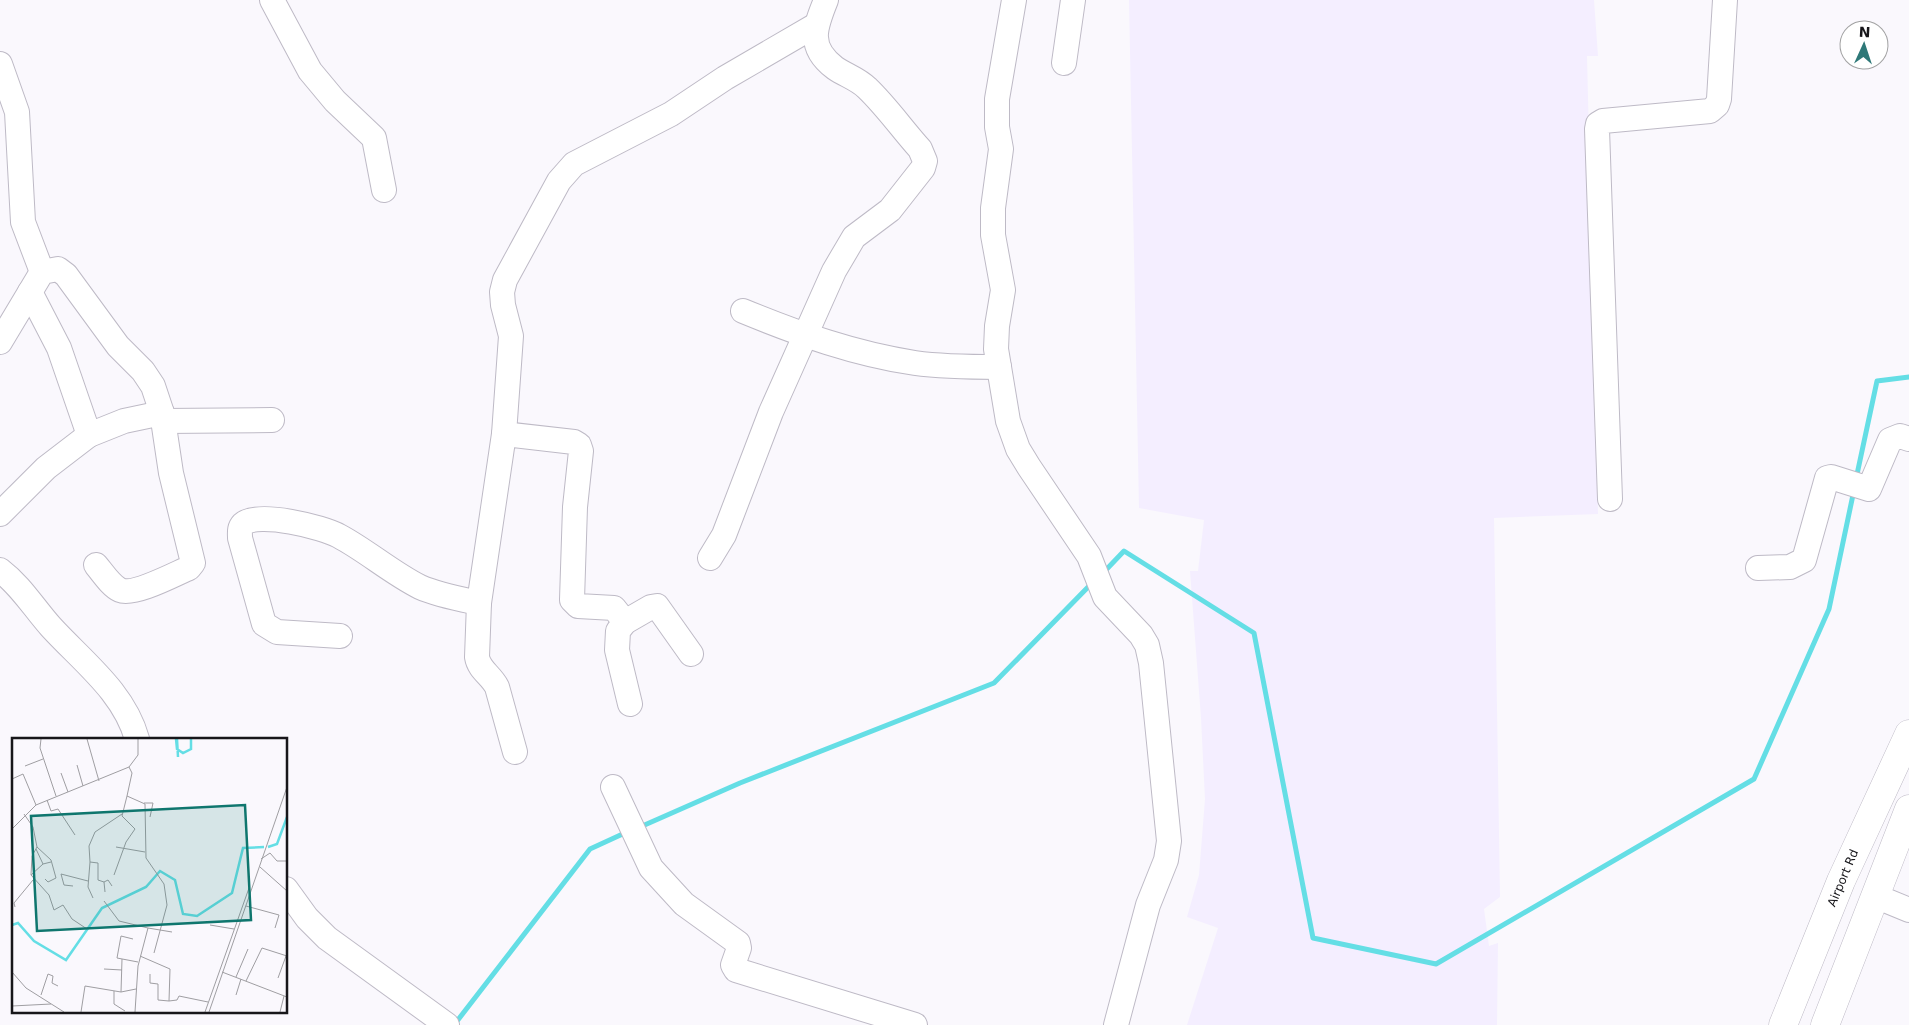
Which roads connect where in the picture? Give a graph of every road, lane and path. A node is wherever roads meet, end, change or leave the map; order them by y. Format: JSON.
{"nodes":[{"id":1,"x":272,"y":0,"type":"edge"},
{"id":2,"x":826,"y":0,"type":"edge"},
{"id":3,"x":1014,"y":0,"type":"edge"},
{"id":4,"x":1073,"y":0,"type":"edge"},
{"id":5,"x":1725,"y":0,"type":"edge"},
{"id":6,"x":816,"y":25,"type":"junction"},
{"id":7,"x":1064,"y":63,"type":"dead end"},
{"id":8,"x":0,"y":64,"type":"edge"},
{"id":9,"x":384,"y":190,"type":"dead end"},
{"id":10,"x":36,"y":282,"type":"junction"},
{"id":11,"x":743,"y":311,"type":"dead end"},
{"id":12,"x":805,"y":336,"type":"junction"},
{"id":13,"x":0,"y":342,"type":"edge"},
{"id":14,"x":1000,"y":367,"type":"junction"},
{"id":15,"x":163,"y":417,"type":"junction"},
{"id":16,"x":272,"y":420,"type":"dead end"},
{"id":17,"x":504,"y":434,"type":"junction"},
{"id":18,"x":88,"y":435,"type":"junction"},
{"id":19,"x":1909,"y":439,"type":"edge"},
{"id":20,"x":1610,"y":499,"type":"dead end"},
{"id":21,"x":0,"y":514,"type":"edge"},
{"id":22,"x":710,"y":558,"type":"dead end"},
{"id":23,"x":96,"y":565,"type":"dead end"},
{"id":24,"x":1758,"y":568,"type":"dead end"},
{"id":25,"x":0,"y":570,"type":"edge"},
{"id":26,"x":479,"y":604,"type":"junction"},
{"id":27,"x":625,"y":622,"type":"junction"},
{"id":28,"x":340,"y":636,"type":"dead end"},
{"id":29,"x":691,"y":654,"type":"dead end"},
{"id":30,"x":630,"y":704,"type":"dead end"},
{"id":31,"x":1909,"y":734,"type":"edge"},
{"id":32,"x":137,"y":738,"type":"edge"},
{"id":33,"x":515,"y":752,"type":"dead end"},
{"id":34,"x":613,"y":787,"type":"dead end"},
{"id":35,"x":1909,"y":809,"type":"edge"},
{"id":36,"x":288,"y":892,"type":"edge"},
{"id":37,"x":1875,"y":896,"type":"junction"},
{"id":38,"x":1909,"y":910,"type":"edge"},
{"id":39,"x":447,"y":1025,"type":"edge"},
{"id":40,"x":915,"y":1025,"type":"edge"},
{"id":41,"x":1116,"y":1025,"type":"edge"},
{"id":42,"x":1784,"y":1025,"type":"edge"},
{"id":43,"x":1825,"y":1025,"type":"edge"}],
"edges":[{"from":1,"to":9,"type":"street"},
{"from":2,"to":6,"type":"street"},
{"from":3,"to":14,"type":"street"},
{"from":4,"to":7,"type":"street"},
{"from":5,"to":20,"type":"street"},
{"from":6,"to":12,"type":"street"},
{"from":6,"to":17,"type":"street"},
{"from":8,"to":10,"type":"street"},
{"from":10,"to":13,"type":"street"},
{"from":10,"to":15,"type":"street"},
{"from":10,"to":18,"type":"street"},
{"from":11,"to":12,"type":"street"},
{"from":12,"to":14,"type":"street"},
{"from":12,"to":22,"type":"street"},
{"from":14,"to":41,"type":"street"},
{"from":15,"to":16,"type":"street"},
{"from":15,"to":18,"type":"street"},
{"from":15,"to":23,"type":"street"},
{"from":17,"to":26,"type":"street"},
{"from":17,"to":27,"type":"street"},
{"from":18,"to":21,"type":"street"},
{"from":19,"to":24,"type":"street"},
{"from":25,"to":32,"type":"street"},
{"from":26,"to":28,"type":"street"},
{"from":26,"to":33,"type":"street"},
{"from":27,"to":29,"type":"street"},
{"from":27,"to":30,"type":"street"},
{"from":31,"to":42,"type":"main road","name":"Airport Rd"},
{"from":34,"to":40,"type":"street"},
{"from":35,"to":37,"type":"main road"},
{"from":36,"to":39,"type":"street"},
{"from":37,"to":38,"type":"street"},
{"from":37,"to":43,"type":"main road"}]}
